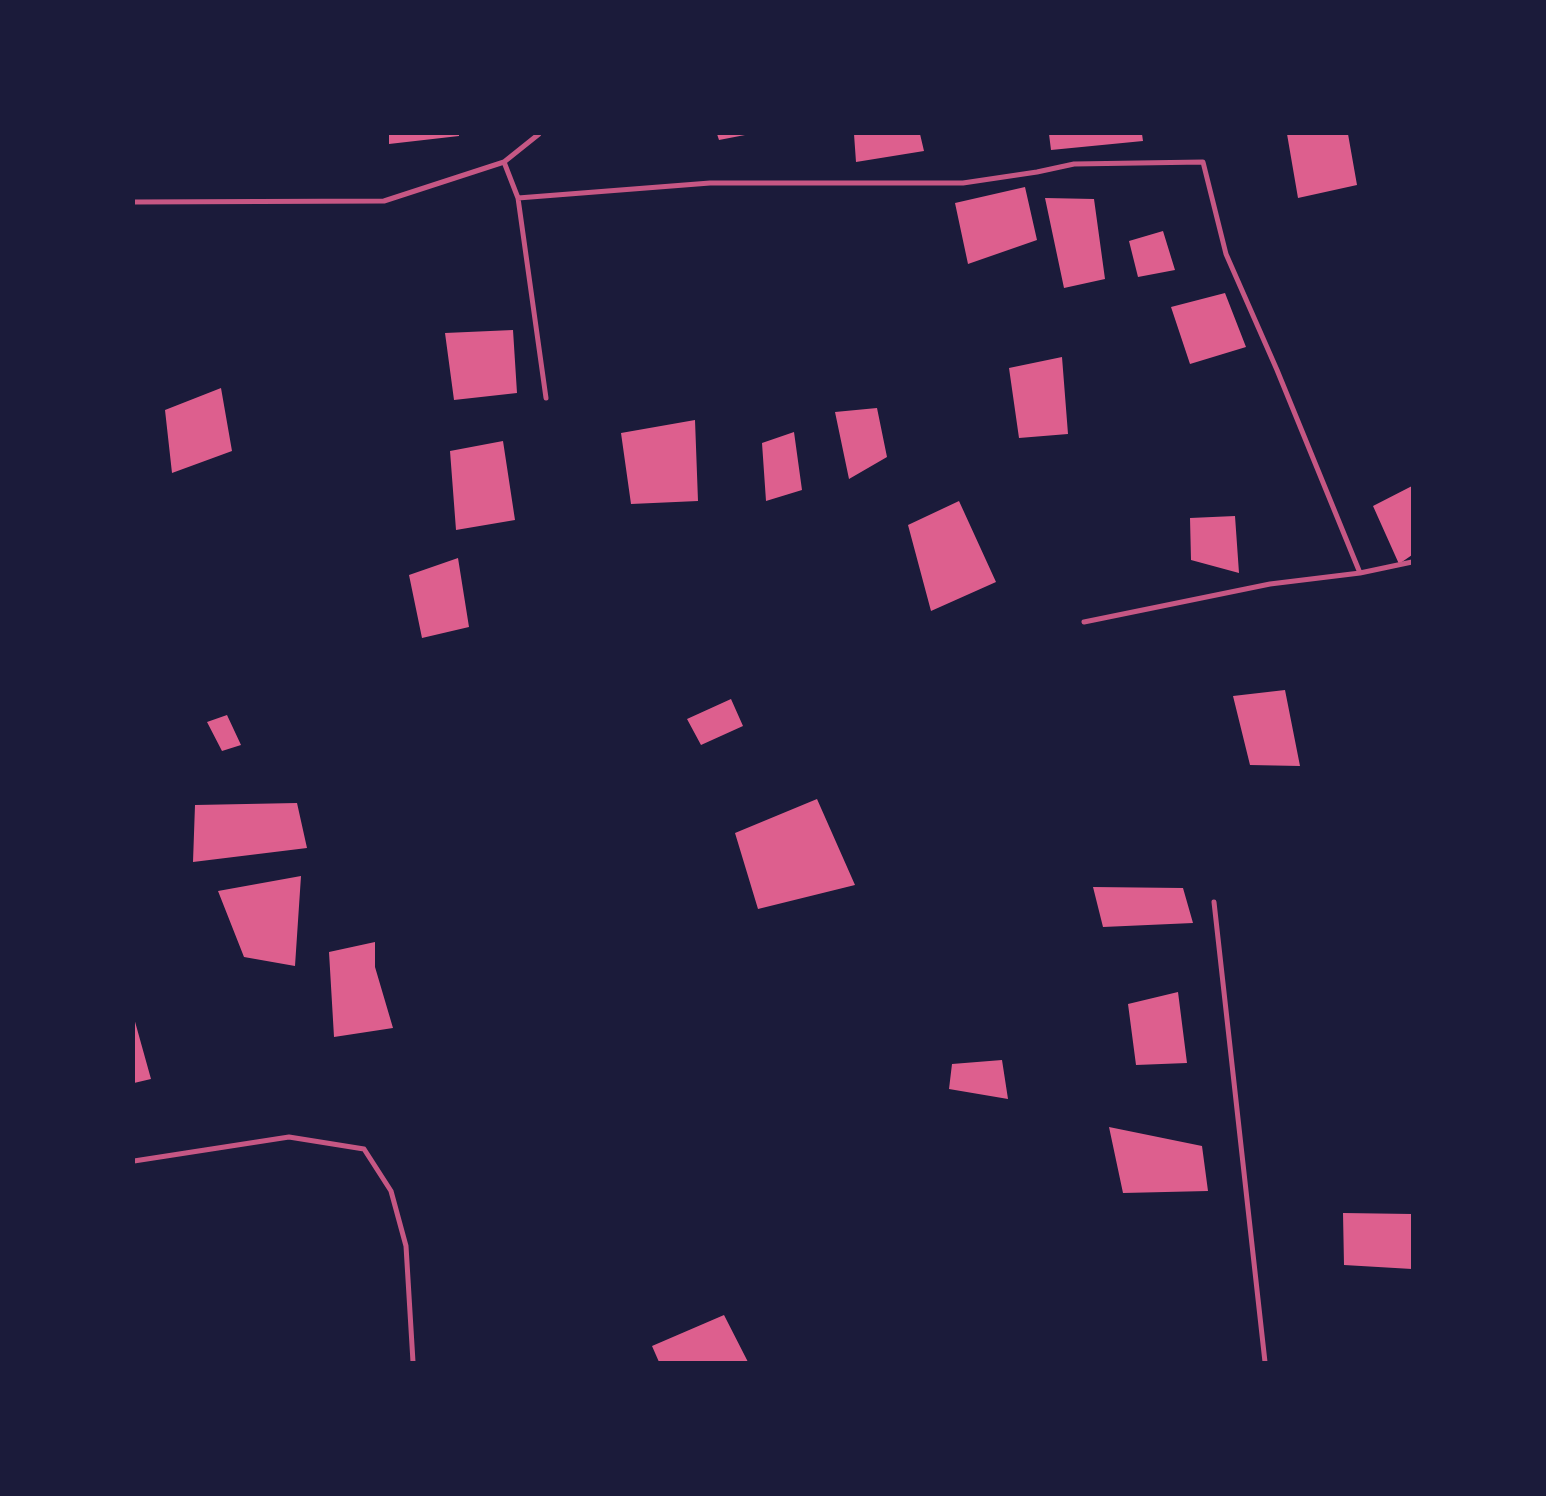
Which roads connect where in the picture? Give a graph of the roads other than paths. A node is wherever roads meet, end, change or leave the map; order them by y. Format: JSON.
{"nodes":[{"id":1,"x":539,"y":134,"type":"edge"},
{"id":2,"x":504,"y":162,"type":"junction"},
{"id":3,"x":518,"y":198,"type":"junction"},
{"id":4,"x":134,"y":202,"type":"edge"},
{"id":5,"x":546,"y":398,"type":"dead end"},
{"id":6,"x":1412,"y":562,"type":"edge"},
{"id":7,"x":1360,"y":573,"type":"junction"},
{"id":8,"x":1084,"y":622,"type":"dead end"},
{"id":9,"x":1214,"y":902,"type":"dead end"},
{"id":10,"x":134,"y":1160,"type":"edge"},
{"id":11,"x":413,"y":1362,"type":"edge"},
{"id":12,"x":1265,"y":1362,"type":"edge"}],
"edges":[{"from":1,"to":2,"type":"street"},
{"from":2,"to":3,"type":"street"},
{"from":2,"to":4,"type":"street"},
{"from":3,"to":5,"type":"street"},
{"from":3,"to":7,"type":"street"},
{"from":6,"to":7,"type":"street"},
{"from":7,"to":8,"type":"street"},
{"from":9,"to":12,"type":"street"},
{"from":10,"to":11,"type":"street"}]}
